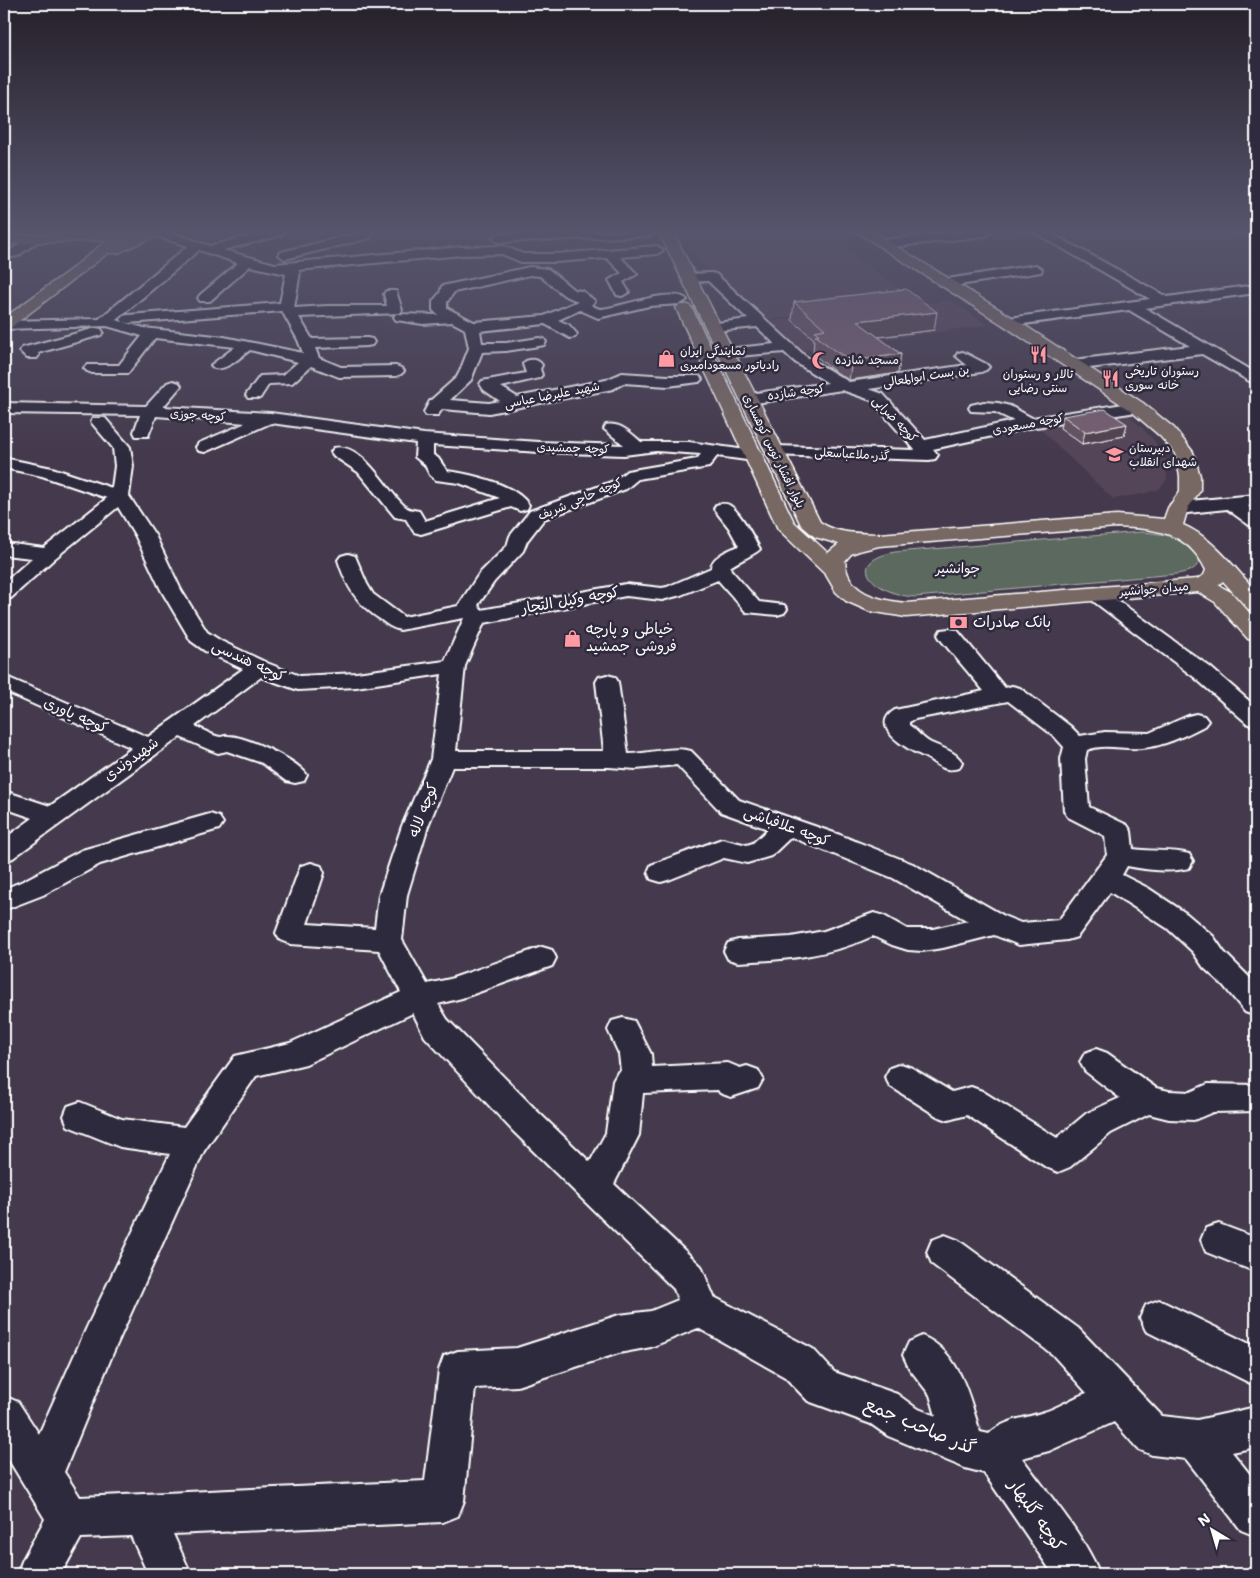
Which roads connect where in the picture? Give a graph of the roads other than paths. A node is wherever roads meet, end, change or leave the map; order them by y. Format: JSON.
{"nodes":[{"id":1,"x":33,"y":306,"type":"edge"},
{"id":2,"x":134,"y":306,"type":"edge"},
{"id":3,"x":290,"y":306,"type":"edge"},
{"id":4,"x":332,"y":306,"type":"edge"},
{"id":5,"x":346,"y":306,"type":"edge"},
{"id":6,"x":395,"y":306,"type":"edge"},
{"id":7,"x":440,"y":306,"type":"edge"},
{"id":8,"x":582,"y":306,"type":"joint"},
{"id":9,"x":634,"y":306,"type":"edge"},
{"id":10,"x":683,"y":306,"type":"edge"},
{"id":11,"x":701,"y":306,"type":"edge"},
{"id":12,"x":983,"y":306,"type":"edge"},
{"id":13,"x":1132,"y":306,"type":"joint"},
{"id":14,"x":744,"y":307,"type":"joint"},
{"id":15,"x":239,"y":310,"type":"junction"},
{"id":16,"x":288,"y":310,"type":"junction"},
{"id":17,"x":334,"y":310,"type":"junction"},
{"id":18,"x":705,"y":311,"type":"junction"},
{"id":19,"x":398,"y":313,"type":"junction"},
{"id":20,"x":454,"y":318,"type":"junction"},
{"id":21,"x":547,"y":320,"type":"junction"},
{"id":22,"x":761,"y":322,"type":"junction"},
{"id":23,"x":1009,"y":322,"type":"junction"},
{"id":24,"x":112,"y":324,"type":"junction"},
{"id":25,"x":4,"y":325,"type":"edge"},
{"id":26,"x":472,"y":327,"type":"junction"},
{"id":27,"x":714,"y":327,"type":"junction"},
{"id":28,"x":152,"y":333,"type":"junction"},
{"id":29,"x":570,"y":334,"type":"dead end"},
{"id":30,"x":367,"y":342,"type":"dead end"},
{"id":31,"x":539,"y":342,"type":"dead end"},
{"id":32,"x":243,"y":345,"type":"junction"},
{"id":33,"x":788,"y":346,"type":"junction"},
{"id":34,"x":476,"y":348,"type":"junction"},
{"id":35,"x":1204,"y":349,"type":"junction"},
{"id":36,"x":726,"y":353,"type":"junction"},
{"id":37,"x":32,"y":355,"type":"dead end"},
{"id":38,"x":963,"y":356,"type":"dead end"},
{"id":39,"x":350,"y":358,"type":"dead end"},
{"id":40,"x":318,"y":360,"type":"junction"},
{"id":41,"x":920,"y":362,"type":"dead end"},
{"id":42,"x":531,"y":364,"type":"dead end"},
{"id":43,"x":219,"y":365,"type":"dead end"},
{"id":44,"x":1073,"y":365,"type":"junction"},
{"id":45,"x":92,"y":368,"type":"dead end"},
{"id":46,"x":396,"y":370,"type":"dead end"},
{"id":47,"x":930,"y":375,"type":"junction"},
{"id":48,"x":694,"y":379,"type":"dead end"},
{"id":49,"x":1256,"y":379,"type":"edge"},
{"id":50,"x":173,"y":386,"type":"dead end"},
{"id":51,"x":846,"y":386,"type":"junction"},
{"id":52,"x":90,"y":392,"type":"dead end"},
{"id":53,"x":254,"y":395,"type":"dead end"},
{"id":54,"x":749,"y":399,"type":"junction"},
{"id":55,"x":513,"y":402,"type":"junction"},
{"id":56,"x":436,"y":404,"type":"junction"},
{"id":57,"x":1026,"y":405,"type":"dead end"},
{"id":58,"x":1136,"y":407,"type":"junction"},
{"id":59,"x":4,"y":408,"type":"edge"},
{"id":60,"x":977,"y":408,"type":"dead end"},
{"id":61,"x":150,"y":411,"type":"junction"},
{"id":62,"x":76,"y":414,"type":"junction"},
{"id":63,"x":271,"y":418,"type":"junction"},
{"id":64,"x":1051,"y":419,"type":"junction"},
{"id":65,"x":99,"y":422,"type":"dead end"},
{"id":66,"x":1029,"y":423,"type":"junction"},
{"id":67,"x":612,"y":429,"type":"dead end"},
{"id":68,"x":142,"y":432,"type":"dead end"},
{"id":69,"x":391,"y":434,"type":"joint"},
{"id":70,"x":427,"y":439,"type":"junction"},
{"id":71,"x":205,"y":447,"type":"dead end"},
{"id":72,"x":636,"y":447,"type":"junction"},
{"id":73,"x":925,"y":450,"type":"junction"},
{"id":74,"x":712,"y":451,"type":"junction"},
{"id":75,"x":775,"y":451,"type":"junction"},
{"id":76,"x":340,"y":452,"type":"dead end"},
{"id":77,"x":754,"y":456,"type":"junction"},
{"id":78,"x":4,"y":463,"type":"edge"},
{"id":79,"x":120,"y":496,"type":"junction"},
{"id":80,"x":513,"y":500,"type":"junction"},
{"id":81,"x":1256,"y":500,"type":"edge"},
{"id":82,"x":1230,"y":503,"type":"junction"},
{"id":83,"x":723,"y":509,"type":"dead end"},
{"id":84,"x":537,"y":516,"type":"junction"},
{"id":85,"x":1175,"y":517,"type":"junction"},
{"id":86,"x":1256,"y":521,"type":"edge"},
{"id":87,"x":879,"y":540,"type":"junction"},
{"id":88,"x":4,"y":549,"type":"edge"},
{"id":89,"x":48,"y":554,"type":"junction"},
{"id":90,"x":1212,"y":556,"type":"junction"},
{"id":91,"x":348,"y":560,"type":"dead end"},
{"id":92,"x":833,"y":570,"type":"junction"},
{"id":93,"x":721,"y":571,"type":"junction"},
{"id":94,"x":1202,"y":585,"type":"junction"},
{"id":95,"x":4,"y":594,"type":"edge"},
{"id":96,"x":1096,"y":594,"type":"junction"},
{"id":97,"x":1256,"y":604,"type":"edge"},
{"id":98,"x":777,"y":609,"type":"dead end"},
{"id":99,"x":473,"y":614,"type":"junction"},
{"id":100,"x":1256,"y":634,"type":"edge"},
{"id":101,"x":949,"y":635,"type":"dead end"},
{"id":102,"x":454,"y":666,"type":"junction"},
{"id":103,"x":259,"y":668,"type":"junction"},
{"id":104,"x":606,"y":682,"type":"dead end"},
{"id":105,"x":4,"y":683,"type":"edge"},
{"id":106,"x":1000,"y":696,"type":"junction"},
{"id":107,"x":1256,"y":719,"type":"edge"},
{"id":108,"x":1196,"y":720,"type":"dead end"},
{"id":109,"x":176,"y":726,"type":"junction"},
{"id":110,"x":149,"y":746,"type":"junction"},
{"id":111,"x":1076,"y":746,"type":"junction"},
{"id":112,"x":443,"y":759,"type":"junction"},
{"id":113,"x":617,"y":761,"type":"junction"},
{"id":114,"x":950,"y":762,"type":"dead end"},
{"id":115,"x":295,"y":775,"type":"dead end"},
{"id":116,"x":4,"y":799,"type":"edge"},
{"id":117,"x":53,"y":816,"type":"junction"},
{"id":118,"x":210,"y":823,"type":"dead end"},
{"id":119,"x":787,"y":826,"type":"junction"},
{"id":120,"x":4,"y":852,"type":"edge"},
{"id":121,"x":1180,"y":861,"type":"dead end"},
{"id":122,"x":1113,"y":867,"type":"junction"},
{"id":123,"x":661,"y":872,"type":"dead end"},
{"id":124,"x":311,"y":873,"type":"dead end"},
{"id":125,"x":4,"y":900,"type":"edge"},
{"id":126,"x":996,"y":924,"type":"junction"},
{"id":127,"x":388,"y":940,"type":"junction"},
{"id":128,"x":738,"y":951,"type":"dead end"},
{"id":129,"x":542,"y":958,"type":"dead end"},
{"id":130,"x":419,"y":997,"type":"junction"},
{"id":131,"x":1256,"y":1004,"type":"edge"},
{"id":132,"x":622,"y":1030,"type":"dead end"},
{"id":133,"x":1096,"y":1062,"type":"dead end"},
{"id":134,"x":901,"y":1077,"type":"dead end"},
{"id":135,"x":747,"y":1079,"type":"dead end"},
{"id":136,"x":637,"y":1080,"type":"junction"},
{"id":137,"x":1256,"y":1098,"type":"edge"},
{"id":138,"x":1147,"y":1100,"type":"junction"},
{"id":139,"x":80,"y":1116,"type":"dead end"},
{"id":140,"x":192,"y":1142,"type":"junction"},
{"id":141,"x":594,"y":1188,"type":"junction"},
{"id":142,"x":1219,"y":1240,"type":"dead end"},
{"id":143,"x":945,"y":1252,"type":"dead end"},
{"id":144,"x":1256,"y":1255,"type":"edge"},
{"id":145,"x":700,"y":1309,"type":"junction"},
{"id":146,"x":1159,"y":1318,"type":"dead end"},
{"id":147,"x":922,"y":1355,"type":"dead end"},
{"id":148,"x":1256,"y":1367,"type":"edge"},
{"id":149,"x":1120,"y":1400,"type":"junction"},
{"id":150,"x":4,"y":1416,"type":"edge"},
{"id":151,"x":1256,"y":1427,"type":"edge"},
{"id":152,"x":1197,"y":1440,"type":"junction"},
{"id":153,"x":980,"y":1452,"type":"junction"},
{"id":154,"x":42,"y":1475,"type":"junction"},
{"id":155,"x":142,"y":1514,"type":"junction"},
{"id":156,"x":1256,"y":1515,"type":"edge"},
{"id":157,"x":69,"y":1518,"type":"junction"},
{"id":158,"x":38,"y":1574,"type":"edge"},
{"id":159,"x":170,"y":1574,"type":"edge"},
{"id":160,"x":1078,"y":1574,"type":"edge"}],
"edges":[{"from":1,"to":25,"type":"main road"},
{"from":2,"to":24,"type":"street"},
{"from":3,"to":16,"type":"street"},
{"from":4,"to":17,"type":"street"},
{"from":5,"to":17,"type":"street"},
{"from":6,"to":19,"type":"street"},
{"from":7,"to":20,"type":"street"},
{"from":8,"to":9,"type":"street"},
{"from":8,"to":21,"type":"street"},
{"from":10,"to":77,"type":"main road","name":"بلوار افشار توس کوهساری"},
{"from":11,"to":18,"type":"main road","name":"بلوار افشار توس کوهساری"},
{"from":12,"to":23,"type":"main road"},
{"from":13,"to":23,"type":"street"},
{"from":13,"to":35,"type":"street"},
{"from":14,"to":18,"type":"street"},
{"from":14,"to":22,"type":"street","name":"کوچه ضرابی"},
{"from":15,"to":16,"type":"street"},
{"from":15,"to":24,"type":"street"},
{"from":15,"to":32,"type":"street"},
{"from":16,"to":17,"type":"street"},
{"from":16,"to":40,"type":"street"},
{"from":17,"to":19,"type":"street"},
{"from":18,"to":27,"type":"main road","name":"بلوار افشار توس کوهساری"},
{"from":19,"to":20,"type":"street"},
{"from":20,"to":26,"type":"street"},
{"from":21,"to":26,"type":"street"},
{"from":21,"to":29,"type":"street"},
{"from":22,"to":27,"type":"street"},
{"from":22,"to":33,"type":"street","name":"کوچه ضرابی"},
{"from":23,"to":44,"type":"main road"},
{"from":24,"to":25,"type":"street"},
{"from":24,"to":28,"type":"street"},
{"from":24,"to":37,"type":"street"},
{"from":26,"to":34,"type":"street"},
{"from":27,"to":36,"type":"main road","name":"بلوار افشار توس کوهساری"},
{"from":28,"to":32,"type":"street"},
{"from":28,"to":45,"type":"street"},
{"from":30,"to":40,"type":"street"},
{"from":31,"to":34,"type":"street"},
{"from":32,"to":40,"type":"street"},
{"from":32,"to":43,"type":"street"},
{"from":33,"to":36,"type":"street"},
{"from":33,"to":51,"type":"street","name":"کوچه ضرابی"},
{"from":34,"to":56,"type":"street"},
{"from":35,"to":44,"type":"street"},
{"from":35,"to":49,"type":"street"},
{"from":36,"to":54,"type":"main road","name":"بلوار افشار توس کوهساری"},
{"from":38,"to":47,"type":"street","name":"بن بست ابوالمعالی"},
{"from":39,"to":40,"type":"street"},
{"from":40,"to":46,"type":"street"},
{"from":40,"to":53,"type":"street"},
{"from":41,"to":47,"type":"street"},
{"from":42,"to":55,"type":"street"},
{"from":44,"to":58,"type":"main road"},
{"from":47,"to":51,"type":"street","name":"بن بست ابوالمعالی"},
{"from":48,"to":55,"type":"street","name":"شهید علیرضا عباسی"},
{"from":50,"to":61,"type":"street"},
{"from":51,"to":54,"type":"street","name":"کوچه شازده"},
{"from":51,"to":73,"type":"street","name":"کوچه ضرابی"},
{"from":52,"to":62,"type":"street"},
{"from":54,"to":75,"type":"main road","name":"بلوار افشار توس کوهساری"},
{"from":55,"to":56,"type":"street","name":"شهید علیرضا عباسی"},
{"from":56,"to":70,"type":"street"},
{"from":57,"to":64,"type":"street"},
{"from":58,"to":64,"type":"street","name":"کوچه مسعودی"},
{"from":58,"to":85,"type":"main road"},
{"from":59,"to":62,"type":"street","name":"کوچه جوزی"},
{"from":60,"to":66,"type":"street"},
{"from":61,"to":62,"type":"street","name":"کوچه جوزی"},
{"from":61,"to":63,"type":"street","name":"کوچه جوزی"},
{"from":61,"to":68,"type":"street"},
{"from":63,"to":69,"type":"street","name":"کوچه جوزی"},
{"from":63,"to":71,"type":"street"},
{"from":64,"to":66,"type":"street","name":"کوچه مسعودی"},
{"from":65,"to":79,"type":"street"},
{"from":66,"to":73,"type":"street","name":"کوچه مسعودی"},
{"from":67,"to":72,"type":"street"},
{"from":69,"to":70,"type":"street","name":"کوچه جمشیدی"},
{"from":70,"to":72,"type":"street","name":"کوچه جمشیدی"},
{"from":70,"to":80,"type":"street"},
{"from":72,"to":74,"type":"street","name":"کوچه جمشیدی"},
{"from":73,"to":75,"type":"street","name":"گذر ملاعباسعلی"},
{"from":74,"to":77,"type":"street","name":"کوچه جمشیدی"},
{"from":74,"to":84,"type":"street","name":"کوچه حاجی شریف"},
{"from":75,"to":87,"type":"main road","name":"بلوار افشار توس کوهساری"},
{"from":76,"to":80,"type":"street"},
{"from":77,"to":92,"type":"main road","name":"بلوار افشار توس کوهساری"},
{"from":78,"to":79,"type":"street"},
{"from":79,"to":89,"type":"street"},
{"from":79,"to":103,"type":"street","name":"کوچه هندسی"},
{"from":80,"to":84,"type":"street"},
{"from":81,"to":82,"type":"street"},
{"from":82,"to":85,"type":"street"},
{"from":82,"to":86,"type":"street"},
{"from":83,"to":93,"type":"street"},
{"from":84,"to":99,"type":"street","name":"کوچه حاجی شریف"},
{"from":85,"to":87,"type":"main road"},
{"from":85,"to":90,"type":"main road"},
{"from":87,"to":92,"type":"main road"},
{"from":88,"to":89,"type":"street"},
{"from":89,"to":95,"type":"street"},
{"from":90,"to":94,"type":"main road","name":"میدان جوانشیر"},
{"from":90,"to":97,"type":"main road"},
{"from":91,"to":99,"type":"street","name":"کوچه وکیل التجار"},
{"from":92,"to":96,"type":"main road","name":"میدان جوانشیر"},
{"from":93,"to":98,"type":"street"},
{"from":93,"to":99,"type":"street","name":"کوچه وکیل التجار"},
{"from":94,"to":96,"type":"main road","name":"میدان جوانشیر"},
{"from":94,"to":100,"type":"main road"},
{"from":96,"to":107,"type":"street"},
{"from":99,"to":102,"type":"street","name":"کوچه لاله"},
{"from":101,"to":106,"type":"street"},
{"from":102,"to":103,"type":"street","name":"کوچه هندسی"},
{"from":102,"to":112,"type":"street","name":"کوچه لاله"},
{"from":103,"to":109,"type":"street","name":"شهیدوندی"},
{"from":104,"to":113,"type":"street"},
{"from":105,"to":110,"type":"street","name":"کوچه یاوری"},
{"from":106,"to":111,"type":"street"},
{"from":106,"to":114,"type":"street"},
{"from":108,"to":111,"type":"street"},
{"from":109,"to":110,"type":"street","name":"شهیدوندی"},
{"from":109,"to":115,"type":"street"},
{"from":110,"to":117,"type":"street","name":"شهیدوندی"},
{"from":111,"to":122,"type":"street"},
{"from":112,"to":113,"type":"street","name":"کوچه علافباشی"},
{"from":112,"to":127,"type":"street","name":"کوچه لاله"},
{"from":113,"to":119,"type":"street","name":"کوچه علافباشی"},
{"from":116,"to":117,"type":"street"},
{"from":117,"to":120,"type":"street","name":"شهیدوندی"},
{"from":118,"to":125,"type":"street"},
{"from":119,"to":123,"type":"street"},
{"from":119,"to":126,"type":"street","name":"کوچه علافباشی"},
{"from":121,"to":122,"type":"street"},
{"from":122,"to":126,"type":"street","name":"کوچه علافباشی"},
{"from":122,"to":131,"type":"street"},
{"from":124,"to":127,"type":"street"},
{"from":126,"to":128,"type":"street"},
{"from":127,"to":130,"type":"street"},
{"from":129,"to":130,"type":"street"},
{"from":130,"to":140,"type":"street"},
{"from":130,"to":141,"type":"street"},
{"from":132,"to":136,"type":"street"},
{"from":133,"to":138,"type":"street"},
{"from":134,"to":138,"type":"street"},
{"from":135,"to":136,"type":"street"},
{"from":136,"to":141,"type":"street"},
{"from":137,"to":138,"type":"street"},
{"from":139,"to":140,"type":"street"},
{"from":140,"to":154,"type":"street"},
{"from":141,"to":145,"type":"street"},
{"from":142,"to":144,"type":"street"},
{"from":143,"to":149,"type":"street"},
{"from":145,"to":153,"type":"street","name":"گذر صاحب جمع"},
{"from":145,"to":155,"type":"street"},
{"from":146,"to":148,"type":"street"},
{"from":147,"to":153,"type":"street"},
{"from":149,"to":152,"type":"street"},
{"from":149,"to":153,"type":"street","name":"گذر صاحب جمع"},
{"from":150,"to":154,"type":"street"},
{"from":151,"to":152,"type":"street"},
{"from":152,"to":156,"type":"street"},
{"from":153,"to":160,"type":"street","name":"کوچه گلبهار"},
{"from":154,"to":157,"type":"street"},
{"from":155,"to":157,"type":"street"},
{"from":155,"to":159,"type":"street"},
{"from":157,"to":158,"type":"street"}]}
